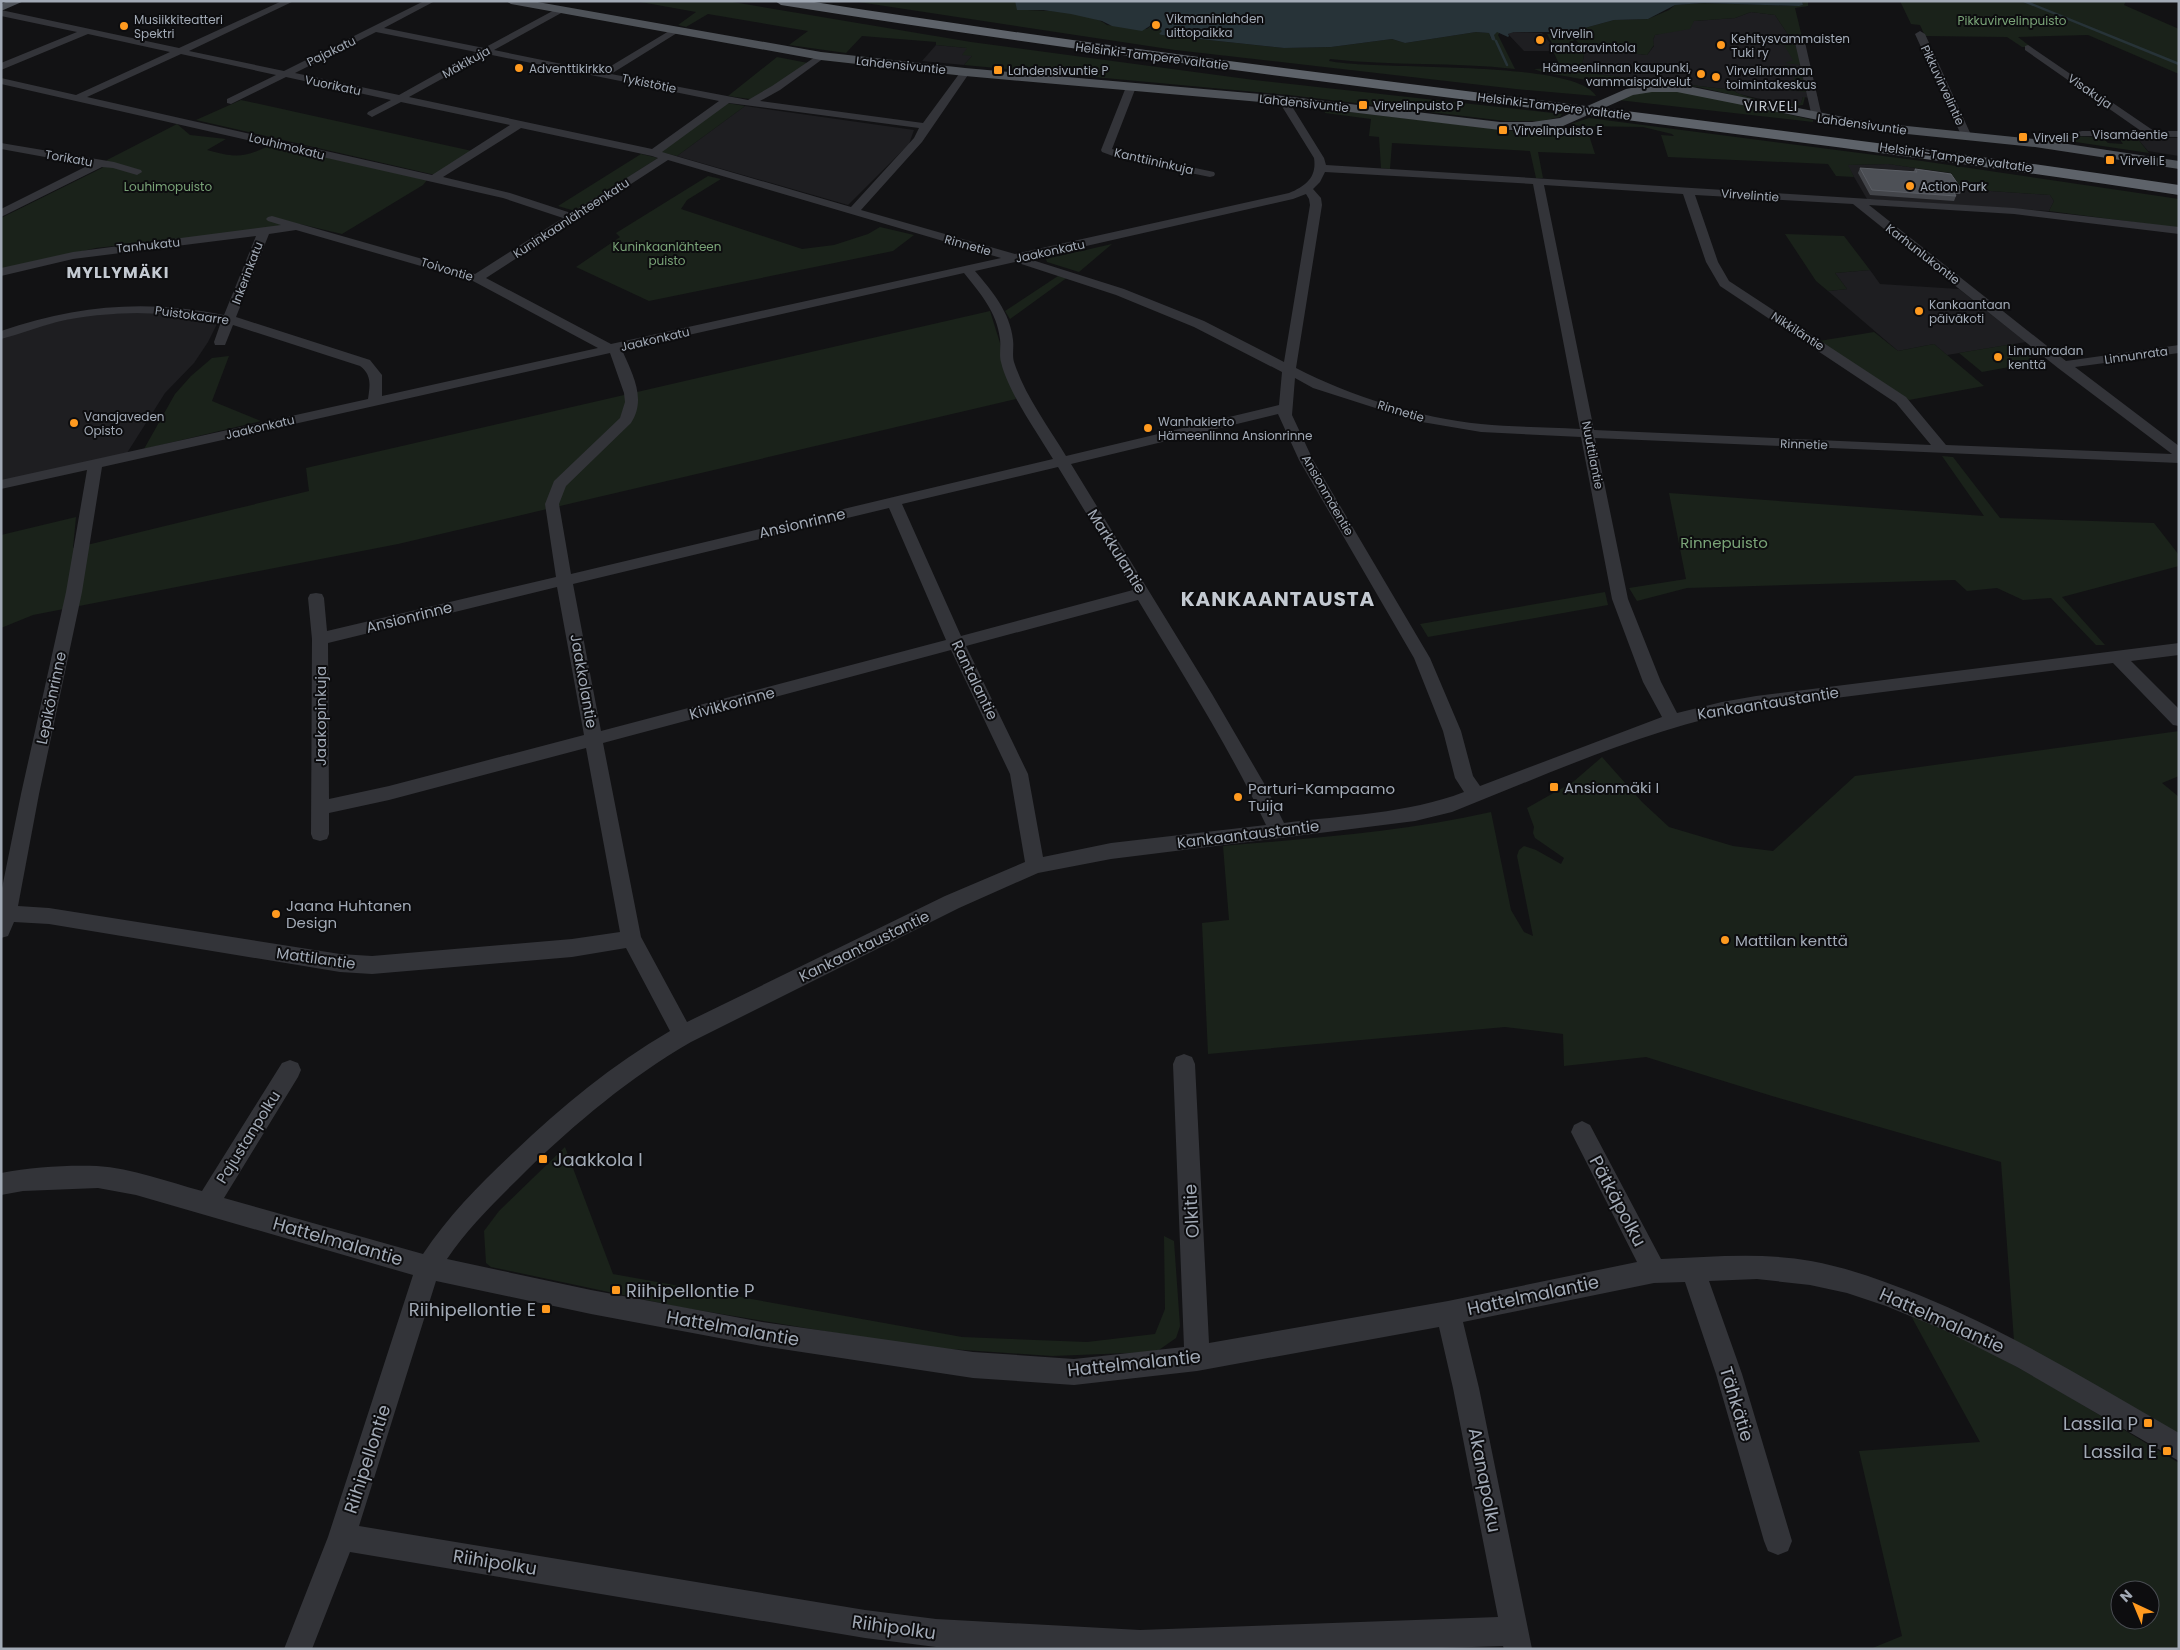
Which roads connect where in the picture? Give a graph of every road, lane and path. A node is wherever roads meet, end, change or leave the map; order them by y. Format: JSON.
{"nodes":[{"id":1,"x":12,"y":1,"type":"edge"},
{"id":2,"x":19,"y":1,"type":"edge"},
{"id":3,"x":290,"y":1,"type":"edge"},
{"id":4,"x":431,"y":1,"type":"edge"},
{"id":5,"x":511,"y":1,"type":"edge"},
{"id":6,"x":781,"y":1,"type":"edge"},
{"id":7,"x":828,"y":1,"type":"edge"},
{"id":8,"x":1,"y":7,"type":"edge"},
{"id":9,"x":560,"y":10,"type":"junction"},
{"id":10,"x":1,"y":13,"type":"edge"},
{"id":11,"x":375,"y":29,"type":"junction"},
{"id":12,"x":674,"y":31,"type":"junction"},
{"id":13,"x":86,"y":32,"type":"junction"},
{"id":14,"x":1920,"y":34,"type":"dead end"},
{"id":15,"x":1799,"y":38,"type":"dead end"},
{"id":16,"x":2028,"y":48,"type":"dead end"},
{"id":17,"x":485,"y":51,"type":"junction"},
{"id":18,"x":179,"y":52,"type":"junction"},
{"id":19,"x":821,"y":56,"type":"junction"},
{"id":20,"x":1,"y":67,"type":"edge"},
{"id":21,"x":965,"y":72,"type":"junction"},
{"id":22,"x":283,"y":74,"type":"junction"},
{"id":23,"x":604,"y":74,"type":"junction"},
{"id":24,"x":1,"y":81,"type":"edge"},
{"id":25,"x":1131,"y":87,"type":"junction"},
{"id":26,"x":1628,"y":96,"type":"junction"},
{"id":27,"x":78,"y":98,"type":"junction"},
{"id":28,"x":399,"y":99,"type":"junction"},
{"id":29,"x":727,"y":100,"type":"junction"},
{"id":30,"x":1283,"y":100,"type":"junction"},
{"id":31,"x":232,"y":101,"type":"dead end"},
{"id":32,"x":751,"y":102,"type":"junction"},
{"id":33,"x":372,"y":114,"type":"dead end"},
{"id":34,"x":1817,"y":117,"type":"junction"},
{"id":35,"x":519,"y":124,"type":"junction"},
{"id":36,"x":926,"y":126,"type":"junction"},
{"id":37,"x":2082,"y":134,"type":"dead end"},
{"id":38,"x":2152,"y":134,"type":"junction"},
{"id":39,"x":2179,"y":134,"type":"edge"},
{"id":40,"x":1966,"y":136,"type":"junction"},
{"id":41,"x":1,"y":146,"type":"edge"},
{"id":42,"x":654,"y":153,"type":"junction"},
{"id":43,"x":666,"y":157,"type":"junction"},
{"id":44,"x":100,"y":164,"type":"junction"},
{"id":45,"x":2179,"y":164,"type":"edge"},
{"id":46,"x":1321,"y":168,"type":"junction"},
{"id":47,"x":137,"y":172,"type":"dead end"},
{"id":48,"x":1210,"y":174,"type":"dead end"},
{"id":49,"x":433,"y":179,"type":"junction"},
{"id":50,"x":2179,"y":181,"type":"edge"},
{"id":51,"x":1538,"y":182,"type":"junction"},
{"id":52,"x":1308,"y":190,"type":"junction"},
{"id":53,"x":2179,"y":190,"type":"edge"},
{"id":54,"x":1688,"y":191,"type":"junction"},
{"id":55,"x":1856,"y":201,"type":"junction"},
{"id":56,"x":853,"y":211,"type":"junction"},
{"id":57,"x":1,"y":214,"type":"edge"},
{"id":58,"x":571,"y":217,"type":"junction"},
{"id":59,"x":272,"y":219,"type":"dead end"},
{"id":60,"x":296,"y":226,"type":"junction"},
{"id":61,"x":2179,"y":231,"type":"edge"},
{"id":62,"x":264,"y":232,"type":"junction"},
{"id":63,"x":1015,"y":258,"type":"junction"},
{"id":64,"x":968,"y":269,"type":"junction"},
{"id":65,"x":1,"y":272,"type":"edge"},
{"id":66,"x":477,"y":278,"type":"junction"},
{"id":67,"x":228,"y":319,"type":"junction"},
{"id":68,"x":1,"y":335,"type":"edge"},
{"id":69,"x":220,"y":342,"type":"dead end"},
{"id":70,"x":613,"y":348,"type":"junction"},
{"id":71,"x":2179,"y":349,"type":"edge"},
{"id":72,"x":2063,"y":365,"type":"junction"},
{"id":73,"x":1289,"y":369,"type":"junction"},
{"id":74,"x":374,"y":402,"type":"junction"},
{"id":75,"x":1285,"y":408,"type":"junction"},
{"id":76,"x":1589,"y":434,"type":"junction"},
{"id":77,"x":1942,"y":449,"type":"junction"},
{"id":78,"x":2179,"y":454,"type":"edge"},
{"id":79,"x":2179,"y":459,"type":"edge"},
{"id":80,"x":1062,"y":462,"type":"junction"},
{"id":81,"x":95,"y":464,"type":"junction"},
{"id":82,"x":1,"y":485,"type":"edge"},
{"id":83,"x":894,"y":502,"type":"junction"},
{"id":84,"x":566,"y":580,"type":"junction"},
{"id":85,"x":1143,"y":593,"type":"junction"},
{"id":86,"x":316,"y":598,"type":"dead end"},
{"id":87,"x":320,"y":638,"type":"junction"},
{"id":88,"x":956,"y":643,"type":"junction"},
{"id":89,"x":2179,"y":649,"type":"edge"},
{"id":90,"x":2117,"y":657,"type":"junction"},
{"id":91,"x":1672,"y":720,"type":"junction"},
{"id":92,"x":2179,"y":720,"type":"edge"},
{"id":93,"x":594,"y":739,"type":"junction"},
{"id":94,"x":1476,"y":795,"type":"junction"},
{"id":95,"x":321,"y":808,"type":"junction"},
{"id":96,"x":1278,"y":830,"type":"junction"},
{"id":97,"x":320,"y":834,"type":"dead end"},
{"id":98,"x":1034,"y":866,"type":"junction"},
{"id":99,"x":3,"y":919,"type":"edge"},
{"id":100,"x":631,"y":938,"type":"junction"},
{"id":101,"x":683,"y":1035,"type":"junction"},
{"id":102,"x":1184,"y":1064,"type":"dead end"},
{"id":103,"x":290,"y":1070,"type":"dead end"},
{"id":104,"x":1582,"y":1132,"type":"dead end"},
{"id":105,"x":1,"y":1184,"type":"edge"},
{"id":106,"x":207,"y":1204,"type":"junction"},
{"id":107,"x":428,"y":1267,"type":"junction"},
{"id":108,"x":1693,"y":1270,"type":"junction"},
{"id":109,"x":1654,"y":1271,"type":"junction"},
{"id":110,"x":1448,"y":1313,"type":"junction"},
{"id":111,"x":1197,"y":1358,"type":"junction"},
{"id":112,"x":2179,"y":1448,"type":"edge"},
{"id":113,"x":342,"y":1537,"type":"junction"},
{"id":114,"x":1778,"y":1541,"type":"dead end"},
{"id":115,"x":1516,"y":1640,"type":"edge"},
{"id":116,"x":298,"y":1649,"type":"edge"}],
"edges":[{"from":1,"to":8,"type":"main road"},
{"from":2,"to":8,"type":"main road"},
{"from":3,"to":18,"type":"street"},
{"from":4,"to":11,"type":"street","name":"Pajakatu"},
{"from":5,"to":9,"type":"main road","name":"Lahdensivuntie"},
{"from":6,"to":53,"type":"highway","name":"Helsinki-Tampere valtatie"},
{"from":7,"to":26,"type":"highway","name":"Helsinki-Tampere valtatie"},
{"from":9,"to":12,"type":"main road","name":"Lahdensivuntie"},
{"from":9,"to":17,"type":"street","name":"Mäkikuja"},
{"from":10,"to":13,"type":"street","name":"Vuorikatu"},
{"from":11,"to":17,"type":"street","name":"Tykistötie"},
{"from":11,"to":22,"type":"street","name":"Pajakatu"},
{"from":12,"to":19,"type":"main road","name":"Lahdensivuntie"},
{"from":12,"to":23,"type":"street"},
{"from":13,"to":18,"type":"street","name":"Vuorikatu"},
{"from":13,"to":20,"type":"street"},
{"from":14,"to":40,"type":"street","name":"Pikkuvirvelintie"},
{"from":15,"to":34,"type":"street"},
{"from":16,"to":38,"type":"street","name":"Visakuja"},
{"from":17,"to":23,"type":"street","name":"Tykistötie"},
{"from":17,"to":28,"type":"street","name":"Mäkikuja"},
{"from":18,"to":22,"type":"street","name":"Vuorikatu"},
{"from":18,"to":27,"type":"street"},
{"from":19,"to":21,"type":"main road","name":"Lahdensivuntie"},
{"from":19,"to":32,"type":"street"},
{"from":21,"to":25,"type":"main road","name":"Lahdensivuntie"},
{"from":21,"to":36,"type":"street"},
{"from":22,"to":28,"type":"street","name":"Vuorikatu"},
{"from":22,"to":31,"type":"street","name":"Pajakatu"},
{"from":23,"to":29,"type":"street","name":"Tykistötie"},
{"from":24,"to":27,"type":"street","name":"Louhimokatu"},
{"from":25,"to":30,"type":"main road","name":"Lahdensivuntie"},
{"from":25,"to":48,"type":"street","name":"Kanttiininkuja"},
{"from":26,"to":30,"type":"main road","name":"Lahdensivuntie"},
{"from":26,"to":34,"type":"main road","name":"Lahdensivuntie"},
{"from":26,"to":50,"type":"highway","name":"Helsinki-Tampere valtatie"},
{"from":27,"to":49,"type":"street","name":"Louhimokatu"},
{"from":28,"to":33,"type":"street","name":"Mäkikuja"},
{"from":28,"to":35,"type":"street","name":"Vuorikatu"},
{"from":29,"to":32,"type":"street","name":"Tykistötie"},
{"from":29,"to":42,"type":"street"},
{"from":30,"to":46,"type":"street"},
{"from":32,"to":36,"type":"street","name":"Tykistötie"},
{"from":34,"to":40,"type":"main road","name":"Lahdensivuntie"},
{"from":35,"to":42,"type":"street","name":"Vuorikatu"},
{"from":35,"to":49,"type":"street"},
{"from":36,"to":56,"type":"street"},
{"from":37,"to":38,"type":"street","name":"Visamäentie"},
{"from":38,"to":39,"type":"street","name":"Visamäentie"},
{"from":40,"to":45,"type":"main road","name":"Lahdensivuntie"},
{"from":41,"to":44,"type":"street","name":"Torikatu"},
{"from":42,"to":43,"type":"street","name":"Vuorikatu"},
{"from":43,"to":56,"type":"street","name":"Rinnetie"},
{"from":43,"to":58,"type":"street","name":"Kuninkaanlähteenkatu"},
{"from":44,"to":47,"type":"street","name":"Torikatu"},
{"from":44,"to":57,"type":"street"},
{"from":46,"to":51,"type":"street","name":"Virvelintie"},
{"from":46,"to":52,"type":"street"},
{"from":49,"to":58,"type":"street","name":"Louhimokatu"},
{"from":51,"to":54,"type":"street","name":"Virvelintie"},
{"from":51,"to":76,"type":"street","name":"Nuuttilantie"},
{"from":52,"to":63,"type":"street","name":"Jaakonkatu"},
{"from":52,"to":73,"type":"street","name":"Ansionmäentie"},
{"from":54,"to":55,"type":"street","name":"Virvelintie"},
{"from":54,"to":77,"type":"street","name":"Nikkiläntie"},
{"from":55,"to":61,"type":"street","name":"Virvelintie"},
{"from":55,"to":72,"type":"street","name":"Karhunlukontie"},
{"from":56,"to":63,"type":"street","name":"Rinnetie"},
{"from":58,"to":66,"type":"street","name":"Kuninkaanlähteenkatu"},
{"from":59,"to":60,"type":"street","name":"Toivontie"},
{"from":60,"to":62,"type":"street","name":"Tanhukatu"},
{"from":60,"to":66,"type":"street","name":"Toivontie"},
{"from":62,"to":65,"type":"street","name":"Tanhukatu"},
{"from":62,"to":67,"type":"street","name":"Inkerinkatu"},
{"from":63,"to":64,"type":"street","name":"Jaakonkatu"},
{"from":63,"to":73,"type":"street","name":"Rinnetie"},
{"from":64,"to":70,"type":"street","name":"Jaakonkatu"},
{"from":64,"to":80,"type":"street","name":"Markkulantie"},
{"from":66,"to":70,"type":"street","name":"Toivontie"},
{"from":67,"to":68,"type":"street","name":"Puistokaarre"},
{"from":67,"to":69,"type":"street","name":"Inkerinkatu"},
{"from":67,"to":74,"type":"street","name":"Puistokaarre"},
{"from":70,"to":74,"type":"street","name":"Jaakonkatu"},
{"from":70,"to":84,"type":"street","name":"Jaakkolantie"},
{"from":71,"to":72,"type":"street","name":"Linnunrata"},
{"from":72,"to":78,"type":"street","name":"Karhunlukontie"},
{"from":73,"to":75,"type":"street","name":"Ansionmäentie"},
{"from":73,"to":76,"type":"street","name":"Rinnetie"},
{"from":74,"to":81,"type":"street","name":"Jaakonkatu"},
{"from":75,"to":80,"type":"street","name":"Ansionrinne"},
{"from":75,"to":94,"type":"street","name":"Ansionmäentie"},
{"from":76,"to":77,"type":"street","name":"Rinnetie"},
{"from":76,"to":91,"type":"street","name":"Nuuttilantie"},
{"from":77,"to":79,"type":"street","name":"Rinnetie"},
{"from":80,"to":83,"type":"street","name":"Ansionrinne"},
{"from":80,"to":85,"type":"street","name":"Markkulantie"},
{"from":81,"to":82,"type":"street","name":"Jaakonkatu"},
{"from":81,"to":99,"type":"street","name":"Lepikönrinne"},
{"from":83,"to":84,"type":"street","name":"Ansionrinne"},
{"from":83,"to":88,"type":"street","name":"Rantalantie"},
{"from":84,"to":87,"type":"street","name":"Ansionrinne"},
{"from":84,"to":93,"type":"street","name":"Jaakkolantie"},
{"from":85,"to":88,"type":"street","name":"Kivikkorinne"},
{"from":85,"to":96,"type":"street","name":"Markkulantie"},
{"from":86,"to":87,"type":"street","name":"Jaakopinkuja"},
{"from":87,"to":95,"type":"street","name":"Jaakopinkuja"},
{"from":88,"to":93,"type":"street","name":"Kivikkorinne"},
{"from":88,"to":98,"type":"street","name":"Rantalantie"},
{"from":89,"to":90,"type":"street","name":"Kankaantaustantie"},
{"from":90,"to":91,"type":"street","name":"Kankaantaustantie"},
{"from":90,"to":92,"type":"street"},
{"from":91,"to":94,"type":"street","name":"Kankaantaustantie"},
{"from":93,"to":95,"type":"street","name":"Kivikkorinne"},
{"from":93,"to":100,"type":"street","name":"Jaakkolantie"},
{"from":94,"to":96,"type":"street","name":"Kankaantaustantie"},
{"from":95,"to":97,"type":"street","name":"Jaakopinkuja"},
{"from":96,"to":98,"type":"street","name":"Kankaantaustantie"},
{"from":98,"to":101,"type":"street","name":"Kankaantaustantie"},
{"from":99,"to":100,"type":"street","name":"Mattilantie"},
{"from":100,"to":101,"type":"street","name":"Jaakkolantie"},
{"from":101,"to":107,"type":"street","name":"Kankaantaustantie"},
{"from":102,"to":111,"type":"street","name":"Olkitie"},
{"from":103,"to":106,"type":"street","name":"Pajustanpolku"},
{"from":104,"to":109,"type":"street","name":"Pätkäpolku"},
{"from":105,"to":106,"type":"street","name":"Hattelmalantie"},
{"from":106,"to":107,"type":"street","name":"Hattelmalantie"},
{"from":107,"to":111,"type":"street","name":"Hattelmalantie"},
{"from":107,"to":113,"type":"street","name":"Riihipellontie"},
{"from":108,"to":109,"type":"street","name":"Hattelmalantie"},
{"from":108,"to":112,"type":"street","name":"Hattelmalantie"},
{"from":108,"to":114,"type":"street","name":"Tähkätie"},
{"from":109,"to":110,"type":"street","name":"Hattelmalantie"},
{"from":110,"to":111,"type":"street","name":"Hattelmalantie"},
{"from":110,"to":115,"type":"street","name":"Akanapolku"},
{"from":113,"to":115,"type":"street","name":"Riihipolku"},
{"from":113,"to":116,"type":"street","name":"Riihipellontie"}]}
